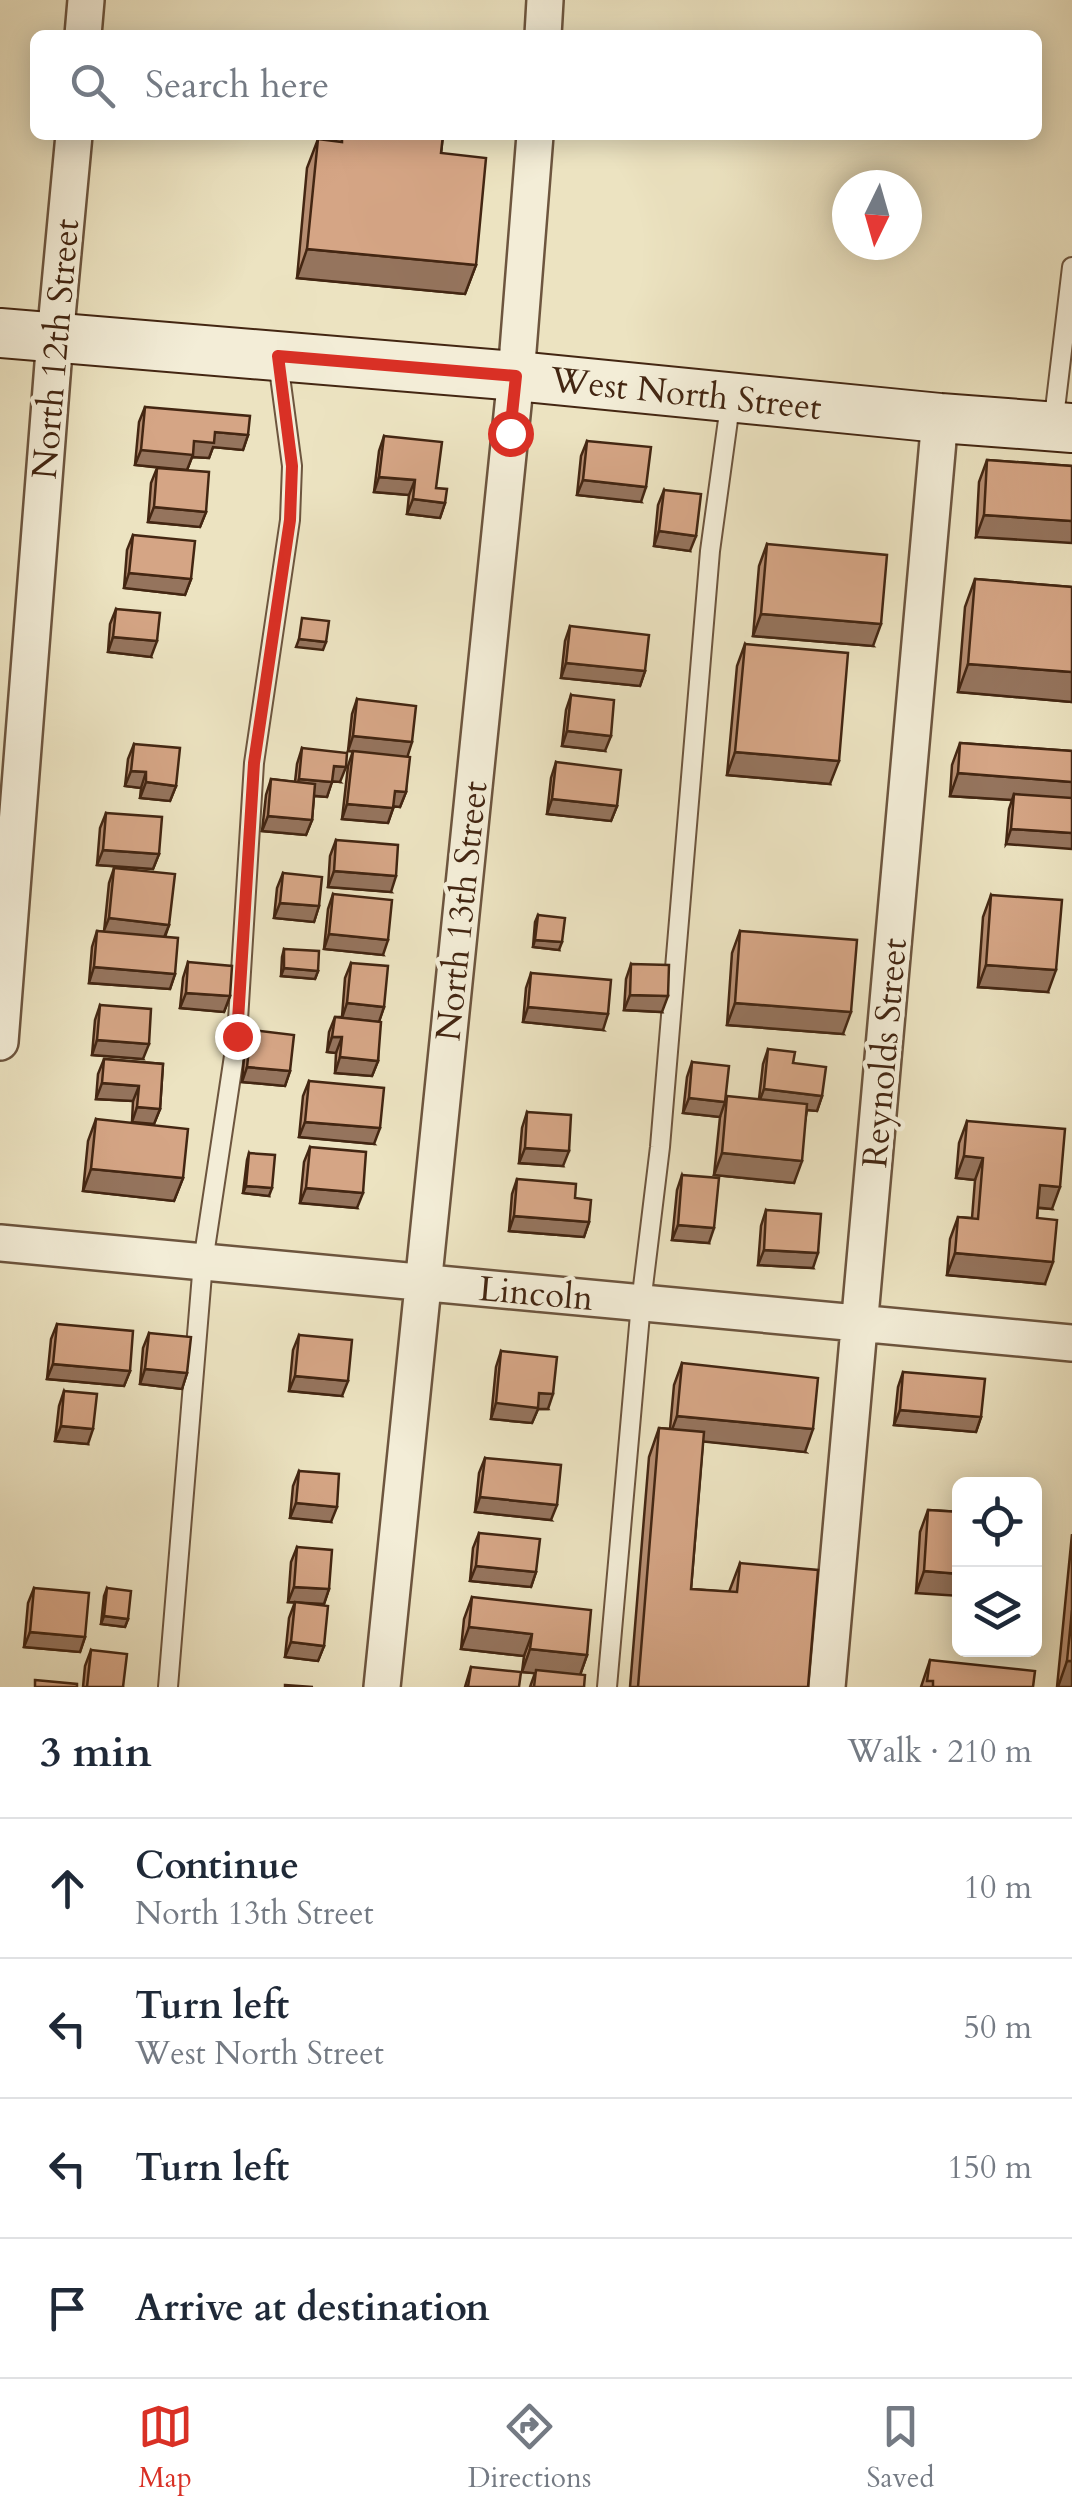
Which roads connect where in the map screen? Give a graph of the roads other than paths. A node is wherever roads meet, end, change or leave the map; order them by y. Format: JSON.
{"nodes":[{"id":1,"x":86,"y":0,"type":"edge"},
{"id":2,"x":545,"y":0,"type":"edge"},
{"id":3,"x":83,"y":30,"type":"edge"},
{"id":4,"x":542,"y":30,"type":"edge"},
{"id":5,"x":74,"y":140,"type":"edge"},
{"id":6,"x":535,"y":140,"type":"edge"},
{"id":7,"x":1072,"y":267,"type":"edge"},
{"id":8,"x":0,"y":333,"type":"edge"},
{"id":9,"x":56,"y":338,"type":"junction"},
{"id":10,"x":278,"y":356,"type":"junction"},
{"id":11,"x":516,"y":376,"type":"junction"},
{"id":12,"x":731,"y":397,"type":"junction"},
{"id":13,"x":940,"y":418,"type":"junction"},
{"id":14,"x":1062,"y":428,"type":"edge"},
{"id":15,"x":0,"y":1042,"type":"edge"},
{"id":16,"x":0,"y":1243,"type":"edge"},
{"id":17,"x":203,"y":1262,"type":"junction"},
{"id":18,"x":422,"y":1283,"type":"junction"},
{"id":19,"x":641,"y":1303,"type":"junction"},
{"id":20,"x":860,"y":1324,"type":"junction"},
{"id":21,"x":1072,"y":1343,"type":"edge"},
{"id":22,"x":168,"y":1687,"type":"edge"},
{"id":23,"x":382,"y":1687,"type":"edge"},
{"id":24,"x":607,"y":1687,"type":"edge"},
{"id":25,"x":827,"y":1687,"type":"edge"}],
"edges":[{"from":1,"to":3,"type":"street"},
{"from":2,"to":4,"type":"street"},
{"from":5,"to":9,"type":"street","name":"North 12th Street"},
{"from":6,"to":11,"type":"street","name":"North 13th Street"},
{"from":7,"to":14,"type":"lane"},
{"from":8,"to":9,"type":"street","name":"West North Street"},
{"from":9,"to":10,"type":"street","name":"West North Street"},
{"from":9,"to":15,"type":"street","name":"North 12th Street"},
{"from":10,"to":11,"type":"street","name":"West North Street"},
{"from":10,"to":17,"type":"lane"},
{"from":11,"to":12,"type":"street","name":"West North Street"},
{"from":11,"to":18,"type":"street","name":"North 13th Street"},
{"from":12,"to":13,"type":"street","name":"West North Street"},
{"from":12,"to":19,"type":"lane"},
{"from":13,"to":14,"type":"street","name":"West North Street"},
{"from":13,"to":20,"type":"street","name":"Reynolds Street"},
{"from":16,"to":17,"type":"street","name":"Lincoln"},
{"from":17,"to":18,"type":"street","name":"Lincoln"},
{"from":17,"to":22,"type":"lane"},
{"from":18,"to":19,"type":"street","name":"Lincoln"},
{"from":18,"to":23,"type":"street","name":"North 13th Street"},
{"from":19,"to":20,"type":"street","name":"Lincoln"},
{"from":19,"to":24,"type":"lane"},
{"from":20,"to":21,"type":"street","name":"Lincoln"},
{"from":20,"to":25,"type":"street","name":"Reynolds Street"}]}
